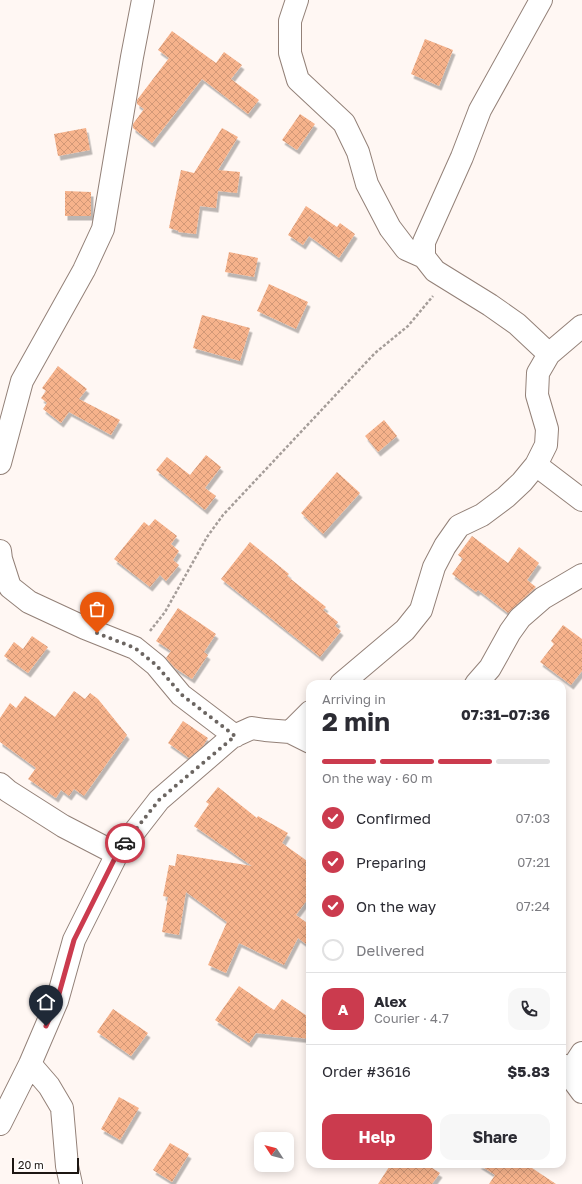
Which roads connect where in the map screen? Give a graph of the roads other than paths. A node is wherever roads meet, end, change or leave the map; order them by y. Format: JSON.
{"nodes":[{"id":1,"x":143,"y":0,"type":"edge"},
{"id":2,"x":297,"y":0,"type":"edge"},
{"id":3,"x":541,"y":0,"type":"edge"},
{"id":4,"x":424,"y":257,"type":"junction"},
{"id":5,"x":582,"y":326,"type":"edge"},
{"id":6,"x":549,"y":354,"type":"junction"},
{"id":7,"x":0,"y":463,"type":"edge"},
{"id":8,"x":536,"y":465,"type":"junction"},
{"id":9,"x":582,"y":500,"type":"edge"},
{"id":10,"x":0,"y":551,"type":"edge"},
{"id":11,"x":582,"y":575,"type":"edge"},
{"id":12,"x":346,"y":680,"type":"edge"},
{"id":13,"x":480,"y":680,"type":"edge"},
{"id":14,"x":306,"y":716,"type":"edge"},
{"id":15,"x":290,"y":732,"type":"junction"},
{"id":16,"x":235,"y":736,"type":"junction"},
{"id":17,"x":306,"y":740,"type":"edge"},
{"id":18,"x":0,"y":784,"type":"edge"},
{"id":19,"x":117,"y":854,"type":"junction"},
{"id":20,"x":582,"y":1053,"type":"edge"},
{"id":21,"x":30,"y":1064,"type":"junction"},
{"id":22,"x":566,"y":1068,"type":"edge"},
{"id":23,"x":566,"y":1070,"type":"edge"},
{"id":24,"x":582,"y":1092,"type":"edge"},
{"id":25,"x":0,"y":1124,"type":"edge"},
{"id":26,"x":71,"y":1184,"type":"edge"}],
"edges":[{"from":1,"to":7,"type":"street"},
{"from":2,"to":4,"type":"street"},
{"from":3,"to":4,"type":"street"},
{"from":4,"to":6,"type":"street"},
{"from":5,"to":6,"type":"street"},
{"from":6,"to":8,"type":"street"},
{"from":8,"to":9,"type":"street"},
{"from":8,"to":12,"type":"street"},
{"from":10,"to":16,"type":"street"},
{"from":11,"to":13,"type":"street"},
{"from":14,"to":15,"type":"street"},
{"from":15,"to":16,"type":"street"},
{"from":15,"to":17,"type":"street"},
{"from":16,"to":19,"type":"street"},
{"from":18,"to":19,"type":"street"},
{"from":19,"to":21,"type":"street"},
{"from":20,"to":22,"type":"street"},
{"from":21,"to":25,"type":"street"},
{"from":21,"to":26,"type":"street"},
{"from":23,"to":24,"type":"street"}]}
